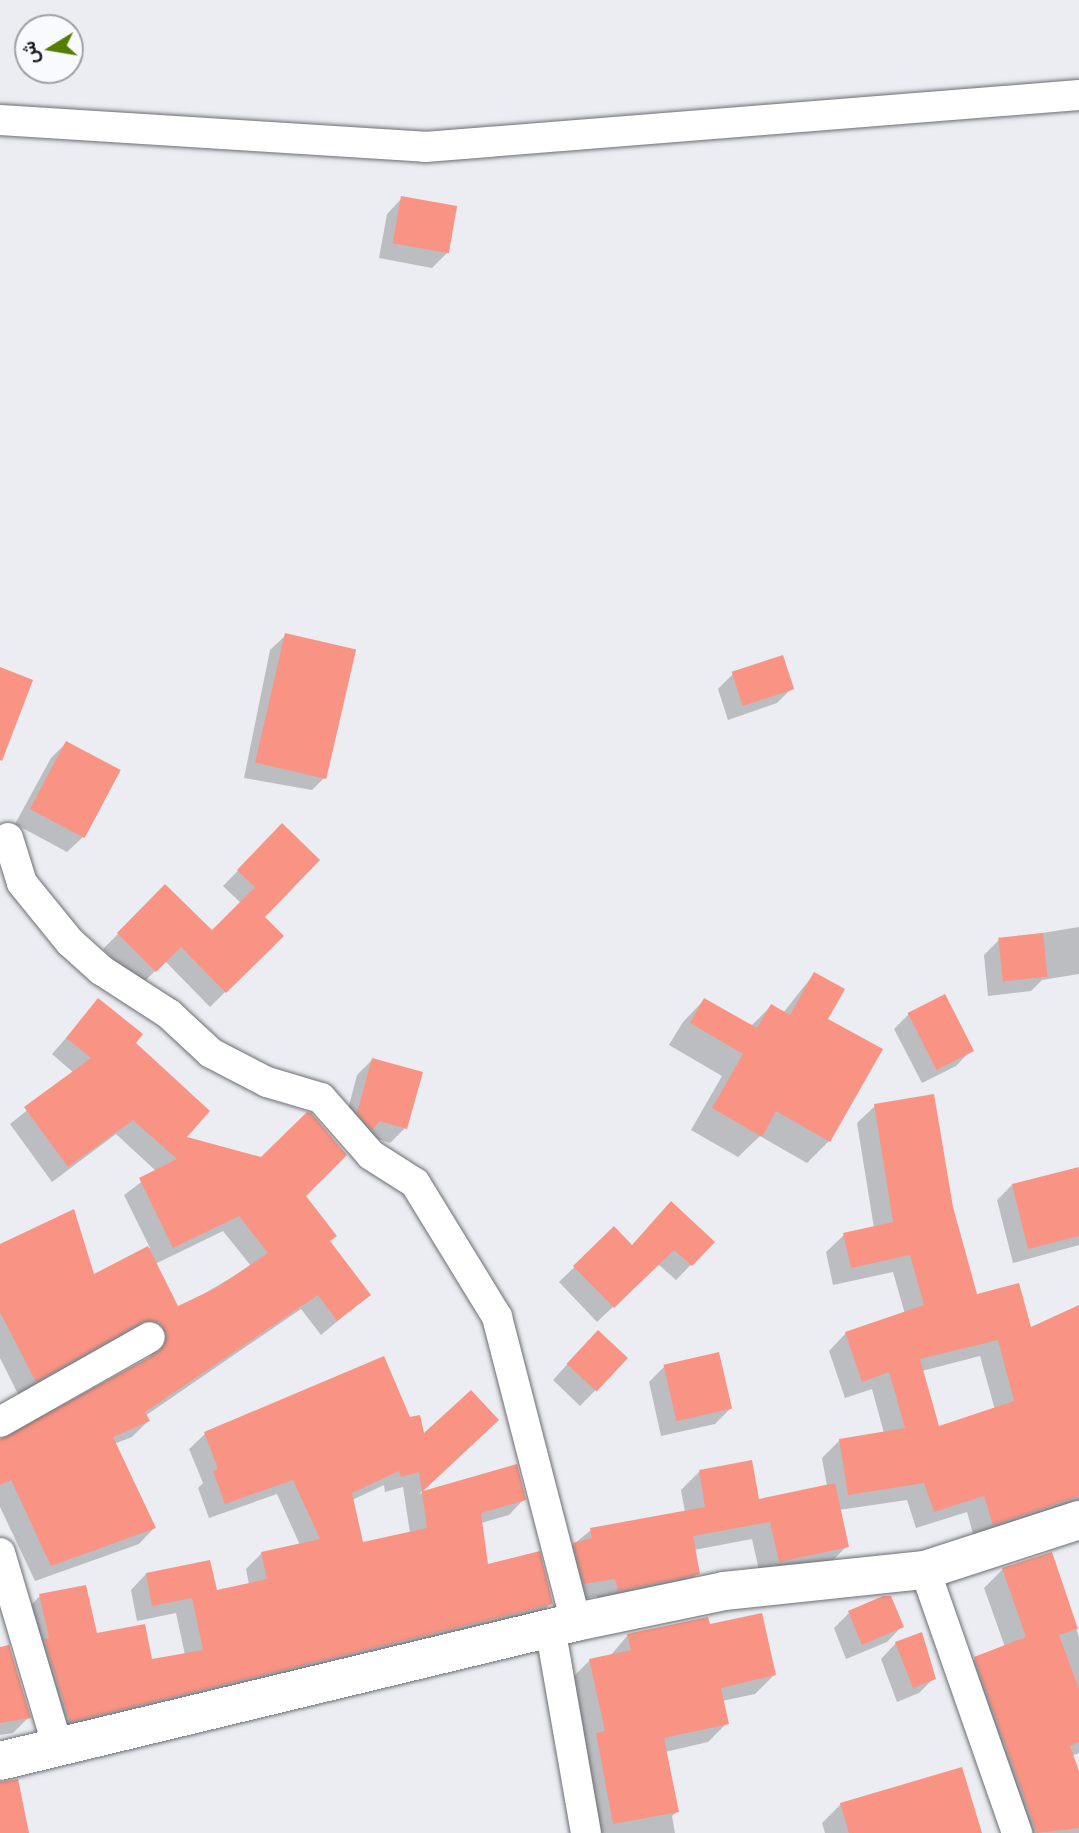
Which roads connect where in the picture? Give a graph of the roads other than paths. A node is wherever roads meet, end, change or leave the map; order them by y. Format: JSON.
{"nodes":[{"id":1,"x":1079,"y":95,"type":"edge"},
{"id":2,"x":0,"y":120,"type":"edge"},
{"id":3,"x":8,"y":838,"type":"dead end"},
{"id":4,"x":150,"y":1337,"type":"dead end"},
{"id":5,"x":0,"y":1422,"type":"edge"},
{"id":6,"x":1079,"y":1520,"type":"edge"},
{"id":7,"x":0,"y":1553,"type":"edge"},
{"id":8,"x":925,"y":1570,"type":"junction"},
{"id":9,"x":563,"y":1624,"type":"junction"},
{"id":10,"x":58,"y":1747,"type":"junction"},
{"id":11,"x":0,"y":1761,"type":"edge"},
{"id":12,"x":586,"y":1833,"type":"edge"},
{"id":13,"x":1017,"y":1833,"type":"edge"}],
"edges":[{"from":1,"to":2,"type":"street"},
{"from":3,"to":9,"type":"street"},
{"from":4,"to":5,"type":"street"},
{"from":6,"to":8,"type":"street"},
{"from":7,"to":10,"type":"street"},
{"from":8,"to":9,"type":"street"},
{"from":8,"to":13,"type":"street"},
{"from":9,"to":10,"type":"street"},
{"from":9,"to":12,"type":"street"},
{"from":10,"to":11,"type":"street"}]}
